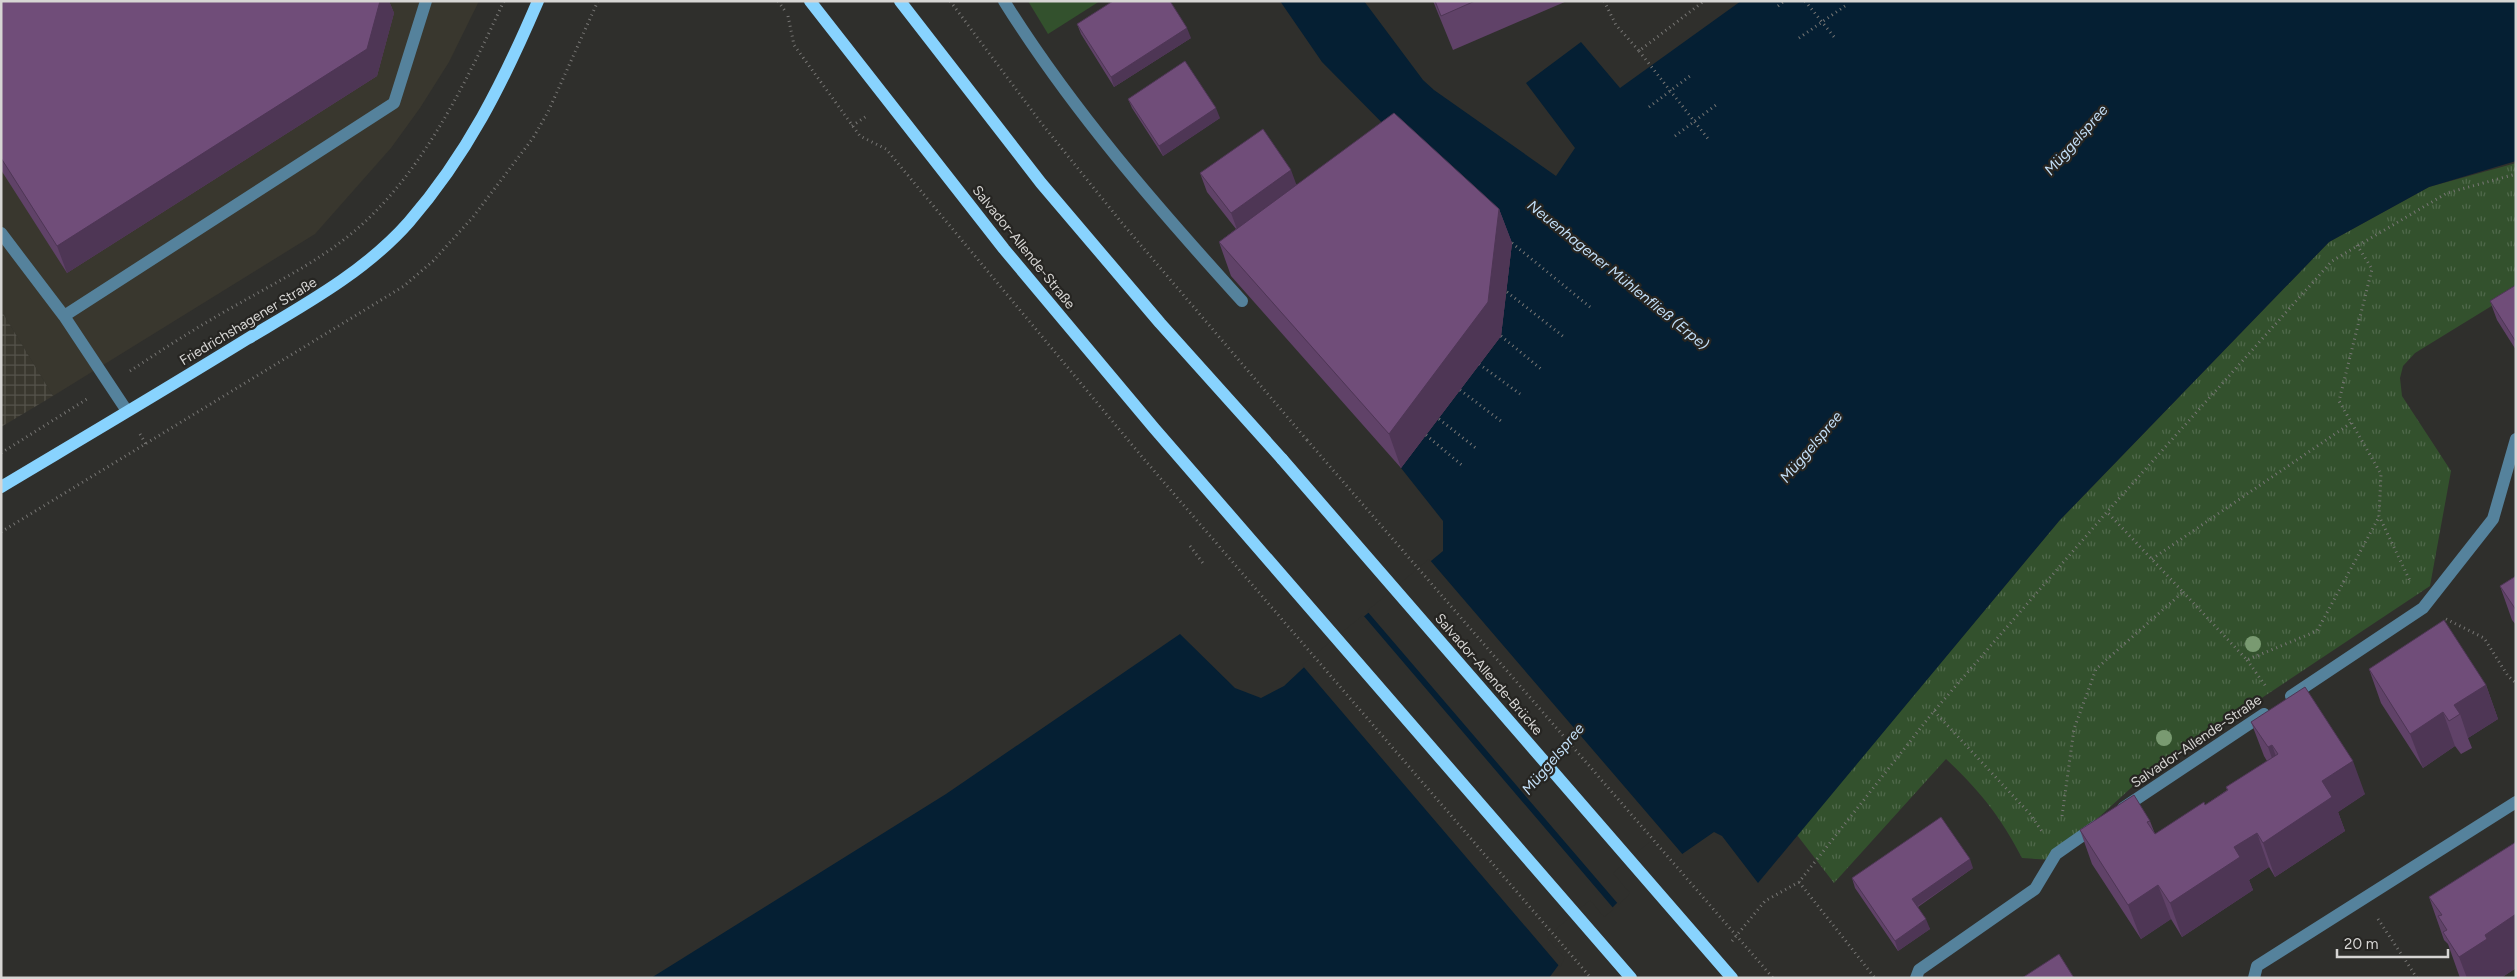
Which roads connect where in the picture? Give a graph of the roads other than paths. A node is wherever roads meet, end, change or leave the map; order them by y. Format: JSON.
{"nodes":[{"id":1,"x":426,"y":1,"type":"edge"},
{"id":2,"x":538,"y":1,"type":"edge"},
{"id":3,"x":810,"y":1,"type":"edge"},
{"id":4,"x":900,"y":1,"type":"edge"},
{"id":5,"x":1004,"y":1,"type":"edge"},
{"id":6,"x":1,"y":233,"type":"edge"},
{"id":7,"x":1242,"y":301,"type":"edge"},
{"id":8,"x":64,"y":316,"type":"junction"},
{"id":9,"x":127,"y":412,"type":"junction"},
{"id":10,"x":2516,"y":439,"type":"edge"},
{"id":11,"x":1,"y":487,"type":"edge"},
{"id":12,"x":2516,"y":802,"type":"edge"},
{"id":13,"x":1631,"y":978,"type":"edge"},
{"id":14,"x":1732,"y":978,"type":"edge"},
{"id":15,"x":1916,"y":978,"type":"edge"},
{"id":16,"x":2254,"y":978,"type":"edge"}],
"edges":[{"from":1,"to":8,"type":"lane"},
{"from":2,"to":9,"type":"main road","name":"Friedrichshagener Straße"},
{"from":3,"to":13,"type":"main road","name":"Salvador-Allende-Straße"},
{"from":4,"to":14,"type":"main road","name":"Salvador-Allende-Brücke","bridge":true},
{"from":5,"to":7,"type":"lane"},
{"from":6,"to":8,"type":"lane"},
{"from":8,"to":9,"type":"lane"},
{"from":9,"to":11,"type":"main road","name":"Friedrichshagener Straße"},
{"from":10,"to":15,"type":"lane","name":"Salvador-Allende-Straße"},
{"from":12,"to":16,"type":"lane"}]}
